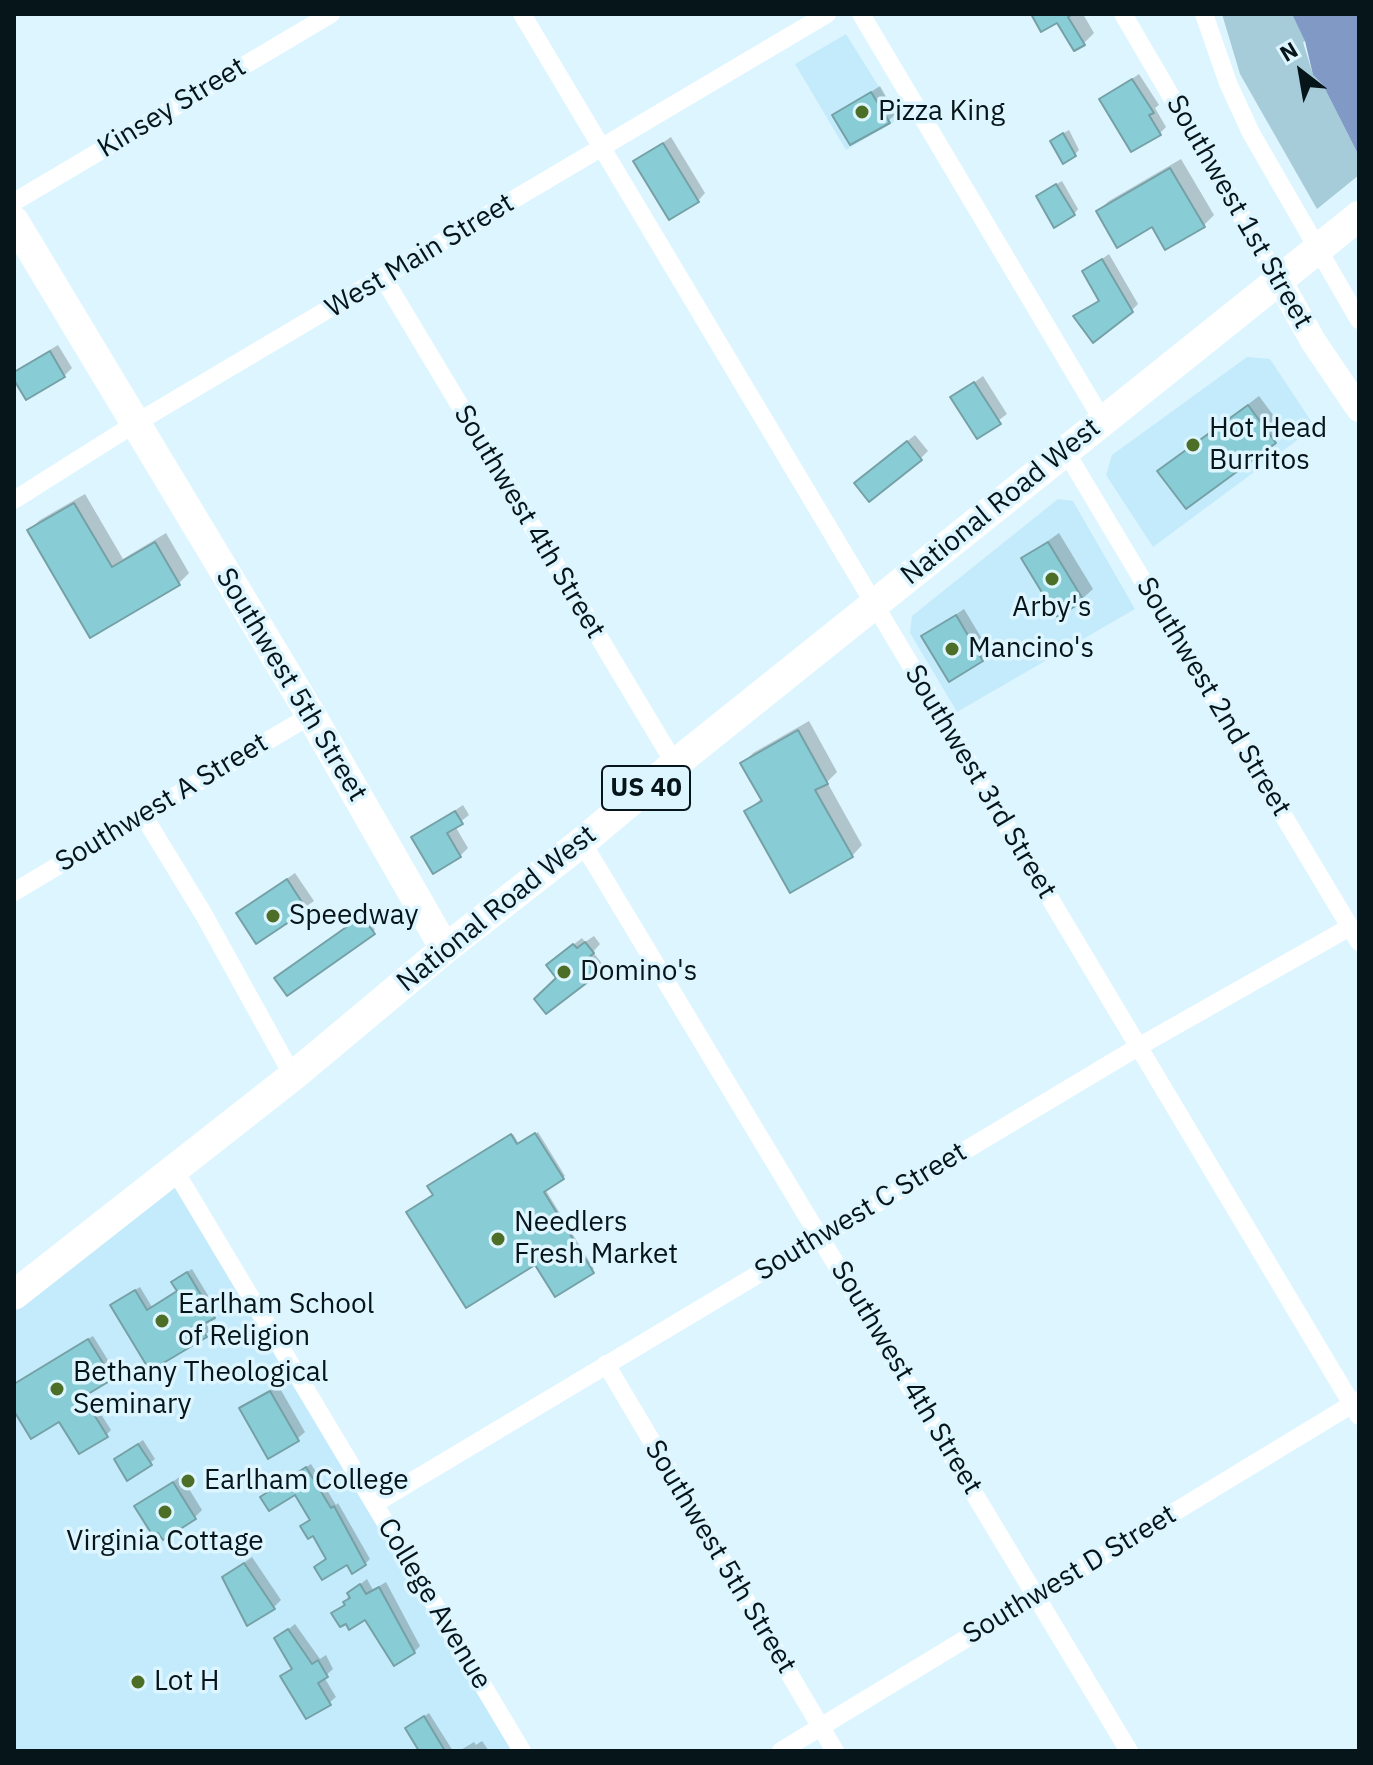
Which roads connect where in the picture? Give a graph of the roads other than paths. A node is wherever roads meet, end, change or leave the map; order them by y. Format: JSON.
{"nodes":[{"id":1,"x":330,"y":14,"type":"edge"},
{"id":2,"x":522,"y":14,"type":"edge"},
{"id":3,"x":827,"y":14,"type":"edge"},
{"id":4,"x":861,"y":14,"type":"edge"},
{"id":5,"x":1123,"y":14,"type":"edge"},
{"id":6,"x":1204,"y":14,"type":"edge"},
{"id":7,"x":603,"y":147,"type":"junction"},
{"id":8,"x":14,"y":202,"type":"edge"},
{"id":9,"x":1359,"y":216,"type":"edge"},
{"id":10,"x":14,"y":221,"type":"edge"},
{"id":11,"x":384,"y":279,"type":"junction"},
{"id":12,"x":1280,"y":282,"type":"junction"},
{"id":13,"x":1359,"y":320,"type":"edge"},
{"id":14,"x":1359,"y":409,"type":"edge"},
{"id":15,"x":1103,"y":421,"type":"junction"},
{"id":16,"x":136,"y":423,"type":"junction"},
{"id":17,"x":1066,"y":452,"type":"junction"},
{"id":18,"x":14,"y":500,"type":"edge"},
{"id":19,"x":874,"y":603,"type":"junction"},
{"id":20,"x":311,"y":715,"type":"junction"},
{"id":21,"x":675,"y":764,"type":"junction"},
{"id":22,"x":143,"y":815,"type":"junction"},
{"id":23,"x":582,"y":842,"type":"junction"},
{"id":24,"x":14,"y":892,"type":"edge"},
{"id":25,"x":1355,"y":934,"type":"edge"},
{"id":26,"x":445,"y":949,"type":"junction"},
{"id":27,"x":1138,"y":1047,"type":"junction"},
{"id":28,"x":293,"y":1076,"type":"junction"},
{"id":29,"x":174,"y":1169,"type":"junction"},
{"id":30,"x":821,"y":1236,"type":"junction"},
{"id":31,"x":14,"y":1295,"type":"edge"},
{"id":32,"x":606,"y":1364,"type":"junction"},
{"id":33,"x":1357,"y":1407,"type":"edge"},
{"id":34,"x":374,"y":1504,"type":"junction"},
{"id":35,"x":1036,"y":1595,"type":"junction"},
{"id":36,"x":821,"y":1727,"type":"junction"},
{"id":37,"x":522,"y":1751,"type":"edge"},
{"id":38,"x":781,"y":1751,"type":"edge"},
{"id":39,"x":835,"y":1751,"type":"edge"},
{"id":40,"x":1129,"y":1751,"type":"edge"}],
"edges":[{"from":1,"to":8,"type":"street","name":"Kinsey Street"},
{"from":2,"to":7,"type":"street","name":"Southwest 3rd Street"},
{"from":3,"to":7,"type":"street","name":"West Main Street"},
{"from":4,"to":15,"type":"street"},
{"from":5,"to":12,"type":"street","name":"Southwest 1st Street"},
{"from":6,"to":13,"type":"street"},
{"from":7,"to":11,"type":"street","name":"West Main Street"},
{"from":7,"to":19,"type":"street","name":"Southwest 3rd Street"},
{"from":9,"to":12,"type":"main road","number":"US 40"},
{"from":10,"to":16,"type":"main road","name":"Southwest 5th Street"},
{"from":11,"to":16,"type":"street","name":"West Main Street"},
{"from":11,"to":21,"type":"street","name":"Southwest 4th Street"},
{"from":12,"to":14,"type":"street","name":"Southwest 1st Street"},
{"from":12,"to":15,"type":"main road","name":"National Road West","number":"US 40"},
{"from":15,"to":17,"type":"main road","name":"National Road West","number":"US 40"},
{"from":16,"to":18,"type":"street","name":"West Main Street"},
{"from":16,"to":20,"type":"main road","name":"Southwest 5th Street"},
{"from":17,"to":19,"type":"main road","name":"National Road West","number":"US 40"},
{"from":17,"to":25,"type":"street","name":"Southwest 2nd Street"},
{"from":19,"to":21,"type":"main road","name":"National Road West","number":"US 40"},
{"from":19,"to":27,"type":"street","name":"Southwest 3rd Street"},
{"from":20,"to":22,"type":"street","name":"Southwest A Street"},
{"from":20,"to":26,"type":"main road","name":"Southwest 5th Street"},
{"from":21,"to":23,"type":"main road","name":"National Road West","number":"US 40"},
{"from":22,"to":24,"type":"street","name":"Southwest A Street"},
{"from":22,"to":28,"type":"street"},
{"from":23,"to":26,"type":"main road","name":"National Road West","number":"US 40"},
{"from":23,"to":30,"type":"street","name":"Southwest 4th Street"},
{"from":25,"to":27,"type":"street","name":"Southwest C Street"},
{"from":26,"to":28,"type":"main road","name":"National Road West","number":"US 40"},
{"from":27,"to":30,"type":"street","name":"Southwest C Street"},
{"from":27,"to":33,"type":"street","name":"Southwest 3rd Street"},
{"from":28,"to":29,"type":"main road","name":"National Road West","number":"US 40"},
{"from":29,"to":31,"type":"main road","name":"National Road West","number":"US 40"},
{"from":29,"to":34,"type":"street","name":"College Avenue"},
{"from":30,"to":32,"type":"street","name":"Southwest C Street"},
{"from":30,"to":35,"type":"street","name":"Southwest 4th Street"},
{"from":32,"to":34,"type":"street","name":"Southwest C Street"},
{"from":32,"to":36,"type":"street","name":"Southwest 5th Street"},
{"from":33,"to":35,"type":"street","name":"Southwest D Street"},
{"from":34,"to":37,"type":"street","name":"College Avenue"},
{"from":35,"to":36,"type":"street","name":"Southwest D Street"},
{"from":35,"to":40,"type":"street","name":"Southwest 4th Street"},
{"from":36,"to":38,"type":"street","name":"Southwest D Street"},
{"from":36,"to":39,"type":"street","name":"Southwest 5th Street"}]}
